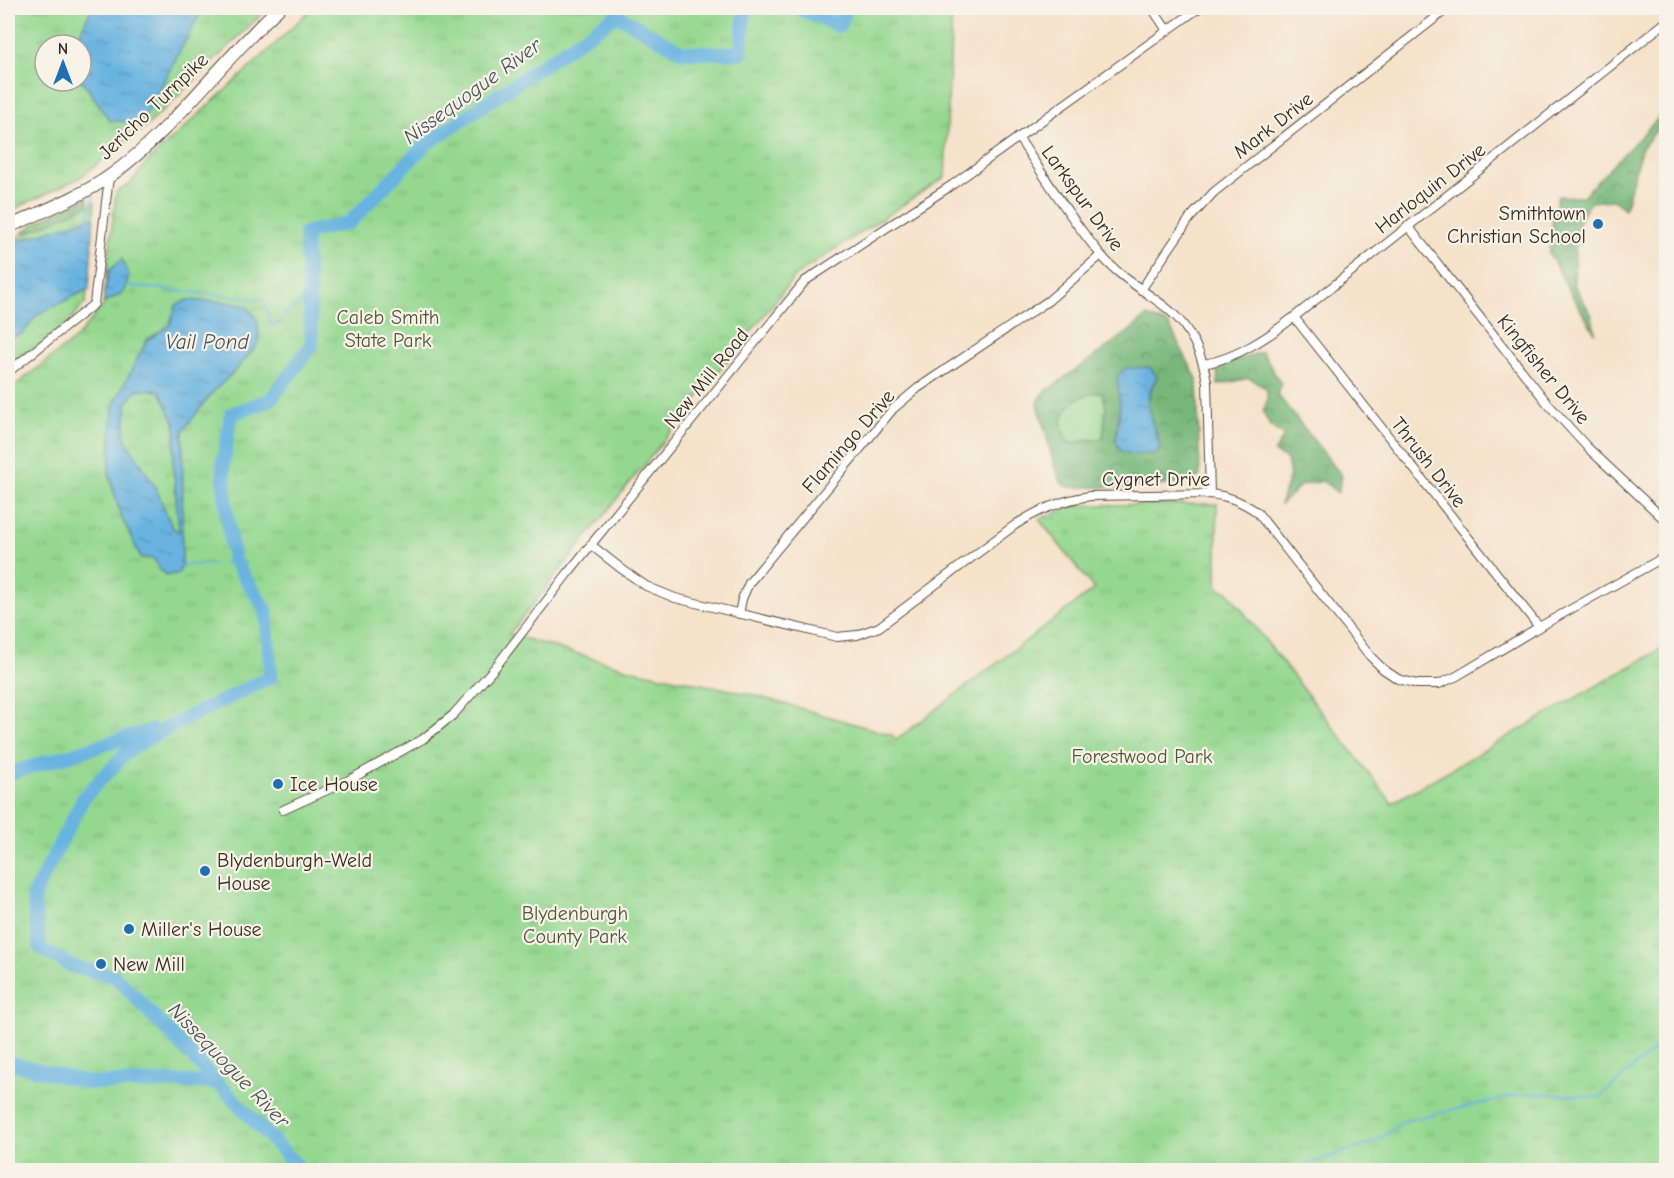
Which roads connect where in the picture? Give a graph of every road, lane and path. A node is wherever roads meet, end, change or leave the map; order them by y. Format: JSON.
{"nodes":[{"id":1,"x":279,"y":8,"type":"edge"},
{"id":2,"x":1152,"y":8,"type":"edge"},
{"id":3,"x":1199,"y":8,"type":"edge"},
{"id":4,"x":1448,"y":8,"type":"edge"},
{"id":5,"x":1666,"y":22,"type":"edge"},
{"id":6,"x":1166,"y":29,"type":"junction"},
{"id":7,"x":1018,"y":138,"type":"junction"},
{"id":8,"x":110,"y":176,"type":"junction"},
{"id":9,"x":1408,"y":226,"type":"junction"},
{"id":10,"x":8,"y":227,"type":"edge"},
{"id":11,"x":1101,"y":255,"type":"junction"},
{"id":12,"x":1141,"y":290,"type":"junction"},
{"id":13,"x":1294,"y":317,"type":"junction"},
{"id":14,"x":1204,"y":364,"type":"junction"},
{"id":15,"x":8,"y":372,"type":"edge"},
{"id":16,"x":1210,"y":494,"type":"junction"},
{"id":17,"x":1666,"y":521,"type":"edge"},
{"id":18,"x":591,"y":545,"type":"junction"},
{"id":19,"x":1666,"y":556,"type":"edge"},
{"id":20,"x":739,"y":614,"type":"junction"},
{"id":21,"x":1539,"y":627,"type":"junction"},
{"id":22,"x":282,"y":810,"type":"dead end"}],
"edges":[{"from":1,"to":8,"type":"main road","name":"Jericho Turnpike"},
{"from":2,"to":6,"type":"street"},
{"from":3,"to":6,"type":"street","name":"New Mill Road"},
{"from":4,"to":12,"type":"street","name":"Mark Drive"},
{"from":5,"to":9,"type":"street","name":"Harloquin Drive"},
{"from":6,"to":7,"type":"street","name":"New Mill Road"},
{"from":7,"to":11,"type":"street","name":"Larkspur Drive"},
{"from":7,"to":18,"type":"street","name":"New Mill Road"},
{"from":8,"to":10,"type":"main road","name":"Jericho Turnpike"},
{"from":8,"to":15,"type":"street"},
{"from":9,"to":13,"type":"street","name":"Harloquin Drive"},
{"from":9,"to":17,"type":"street","name":"Kingfisher Drive"},
{"from":11,"to":12,"type":"street","name":"Larkspur Drive"},
{"from":11,"to":20,"type":"street","name":"Flamingo Drive"},
{"from":12,"to":14,"type":"street","name":"Larkspur Drive"},
{"from":13,"to":14,"type":"street","name":"Harloquin Drive"},
{"from":13,"to":21,"type":"street","name":"Thrush Drive"},
{"from":14,"to":16,"type":"street","name":"Larkspur Drive"},
{"from":16,"to":20,"type":"street","name":"Cygnet Drive"},
{"from":16,"to":21,"type":"street","name":"Cygnet Drive"},
{"from":18,"to":20,"type":"street","name":"Cygnet Drive"},
{"from":18,"to":22,"type":"street","name":"New Mill Road"},
{"from":19,"to":21,"type":"street","name":"Cygnet Drive"}]}
